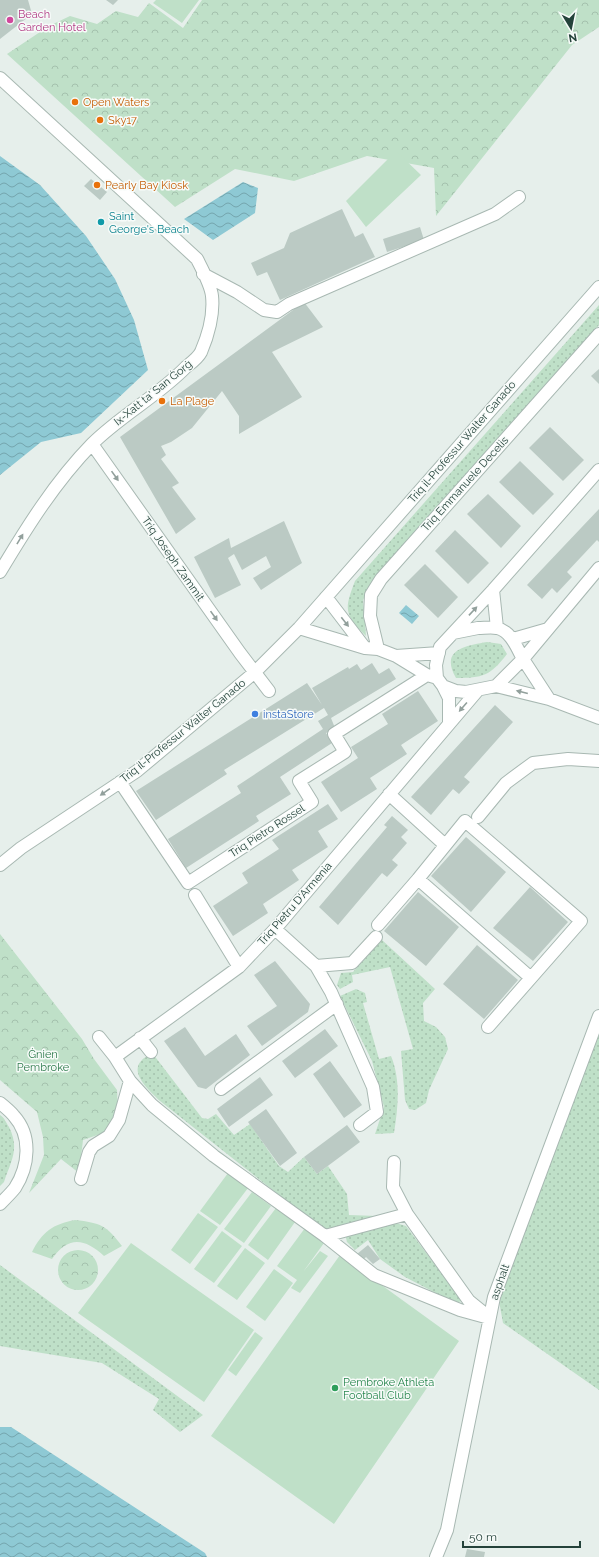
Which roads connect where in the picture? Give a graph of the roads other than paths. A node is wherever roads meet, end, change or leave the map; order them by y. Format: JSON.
{"nodes":[{"id":1,"x":0,"y":78,"type":"edge"},
{"id":2,"x":519,"y":196,"type":"dead end"},
{"id":3,"x":204,"y":274,"type":"junction"},
{"id":4,"x":599,"y":287,"type":"edge"},
{"id":5,"x":599,"y":334,"type":"edge"},
{"id":6,"x":92,"y":444,"type":"junction"},
{"id":7,"x":599,"y":470,"type":"edge"},
{"id":8,"x":599,"y":568,"type":"edge"},
{"id":9,"x":0,"y":572,"type":"edge"},
{"id":10,"x":493,"y":590,"type":"junction"},
{"id":11,"x":326,"y":597,"type":"junction"},
{"id":12,"x":299,"y":628,"type":"junction"},
{"id":13,"x":498,"y":628,"type":"junction"},
{"id":14,"x":548,"y":628,"type":"junction"},
{"id":15,"x":453,"y":633,"type":"junction"},
{"id":16,"x":512,"y":639,"type":"junction"},
{"id":17,"x":365,"y":648,"type":"junction"},
{"id":18,"x":378,"y":649,"type":"junction"},
{"id":19,"x":439,"y":653,"type":"junction"},
{"id":20,"x":396,"y":656,"type":"junction"},
{"id":21,"x":523,"y":659,"type":"junction"},
{"id":22,"x":255,"y":672,"type":"junction"},
{"id":23,"x":436,"y":680,"type":"junction"},
{"id":24,"x":496,"y":686,"type":"junction"},
{"id":25,"x":478,"y":690,"type":"junction"},
{"id":26,"x":269,"y":691,"type":"dead end"},
{"id":27,"x":549,"y":699,"type":"junction"},
{"id":28,"x":599,"y":718,"type":"edge"},
{"id":29,"x":449,"y":724,"type":"junction"},
{"id":30,"x":599,"y":761,"type":"edge"},
{"id":31,"x":120,"y":782,"type":"junction"},
{"id":32,"x":388,"y":794,"type":"junction"},
{"id":33,"x":478,"y":817,"type":"dead end"},
{"id":34,"x":445,"y":845,"type":"junction"},
{"id":35,"x":0,"y":865,"type":"edge"},
{"id":36,"x":418,"y":879,"type":"junction"},
{"id":37,"x":195,"y":895,"type":"dead end"},
{"id":38,"x":275,"y":929,"type":"junction"},
{"id":39,"x":239,"y":966,"type":"junction"},
{"id":40,"x":316,"y":966,"type":"junction"},
{"id":41,"x":531,"y":978,"type":"junction"},
{"id":42,"x":337,"y":1004,"type":"junction"},
{"id":43,"x":599,"y":1016,"type":"edge"},
{"id":44,"x":488,"y":1026,"type":"dead end"},
{"id":45,"x":99,"y":1037,"type":"dead end"},
{"id":46,"x":140,"y":1038,"type":"junction"},
{"id":47,"x":151,"y":1052,"type":"dead end"},
{"id":48,"x":115,"y":1057,"type":"junction"},
{"id":49,"x":130,"y":1081,"type":"junction"},
{"id":50,"x":221,"y":1089,"type":"dead end"},
{"id":51,"x":0,"y":1103,"type":"edge"},
{"id":52,"x":360,"y":1125,"type":"dead end"},
{"id":53,"x":394,"y":1162,"type":"dead end"},
{"id":54,"x":81,"y":1179,"type":"dead end"},
{"id":55,"x":0,"y":1204,"type":"edge"},
{"id":56,"x":407,"y":1214,"type":"junction"},
{"id":57,"x":325,"y":1236,"type":"junction"},
{"id":58,"x":489,"y":1318,"type":"junction"},
{"id":59,"x":436,"y":1557,"type":"edge"}],
"edges":[{"from":1,"to":3,"type":"street","name":"Ix-Xatt ta' San Ġorġ"},
{"from":2,"to":3,"type":"street"},
{"from":3,"to":6,"type":"street","name":"Ix-Xatt ta' San Ġorġ"},
{"from":4,"to":11,"type":"street","name":"Triq il-Professur Walter Ganado"},
{"from":5,"to":18,"type":"street","name":"Triq Emmanuele Decelis"},
{"from":9,"to":6,"type":"street","name":"Ix-Xatt ta' San Ġorġ","one_way":true},
{"from":6,"to":22,"type":"street","name":"Triq Joseph Zammit","one_way":true},
{"from":7,"to":10,"type":"street"},
{"from":8,"to":14,"type":"street"},
{"from":10,"to":13,"type":"street"},
{"from":15,"to":10,"type":"street","one_way":true},
{"from":11,"to":12,"type":"street","name":"Triq il-Professur Walter Ganado"},
{"from":11,"to":17,"type":"street","one_way":true},
{"from":12,"to":17,"type":"street"},
{"from":12,"to":22,"type":"street","name":"Triq il-Professur Walter Ganado"},
{"from":13,"to":15,"type":"street"},
{"from":13,"to":16,"type":"street"},
{"from":14,"to":16,"type":"street"},
{"from":14,"to":21,"type":"street"},
{"from":15,"to":19,"type":"street"},
{"from":16,"to":21,"type":"street"},
{"from":17,"to":18,"type":"street"},
{"from":18,"to":20,"type":"street"},
{"from":19,"to":20,"type":"street"},
{"from":19,"to":23,"type":"street"},
{"from":20,"to":23,"type":"street"},
{"from":21,"to":24,"type":"street"},
{"from":21,"to":27,"type":"street"},
{"from":22,"to":26,"type":"street","name":"Triq Joseph Zammit"},
{"from":22,"to":31,"type":"street","name":"Triq il-Professur Walter Ganado"},
{"from":23,"to":25,"type":"street"},
{"from":23,"to":29,"type":"street"},
{"from":23,"to":31,"type":"street","name":"Triq Pietro Rossel"},
{"from":24,"to":25,"type":"street"},
{"from":27,"to":24,"type":"street","one_way":true},
{"from":25,"to":29,"type":"street","name":"Triq Pietru D'Armenia","one_way":true},
{"from":27,"to":28,"type":"street"},
{"from":29,"to":32,"type":"street","name":"Triq Pietru D'Armenia"},
{"from":30,"to":33,"type":"street"},
{"from":31,"to":35,"type":"street","name":"Triq il-Professur Walter Ganado","one_way":true},
{"from":32,"to":34,"type":"street"},
{"from":32,"to":38,"type":"street","name":"Triq Pietru D'Armenia"},
{"from":34,"to":36,"type":"street"},
{"from":34,"to":41,"type":"street"},
{"from":36,"to":40,"type":"street"},
{"from":36,"to":41,"type":"street"},
{"from":37,"to":39,"type":"street"},
{"from":38,"to":39,"type":"street","name":"Triq Pietru D'Armenia"},
{"from":38,"to":40,"type":"street"},
{"from":39,"to":46,"type":"street","name":"Triq Pietru D'Armenia"},
{"from":40,"to":42,"type":"street"},
{"from":41,"to":44,"type":"street"},
{"from":42,"to":50,"type":"street"},
{"from":42,"to":52,"type":"street"},
{"from":43,"to":58,"type":"street","name":"asphalt"},
{"from":45,"to":48,"type":"street"},
{"from":46,"to":47,"type":"street"},
{"from":46,"to":48,"type":"street","name":"Triq Pietru D'Armenia"},
{"from":48,"to":49,"type":"street"},
{"from":49,"to":54,"type":"street"},
{"from":49,"to":57,"type":"street"},
{"from":51,"to":55,"type":"street"},
{"from":53,"to":56,"type":"street"},
{"from":56,"to":57,"type":"street"},
{"from":56,"to":58,"type":"street"},
{"from":57,"to":58,"type":"street"},
{"from":58,"to":59,"type":"street","name":"asphalt"}]}
